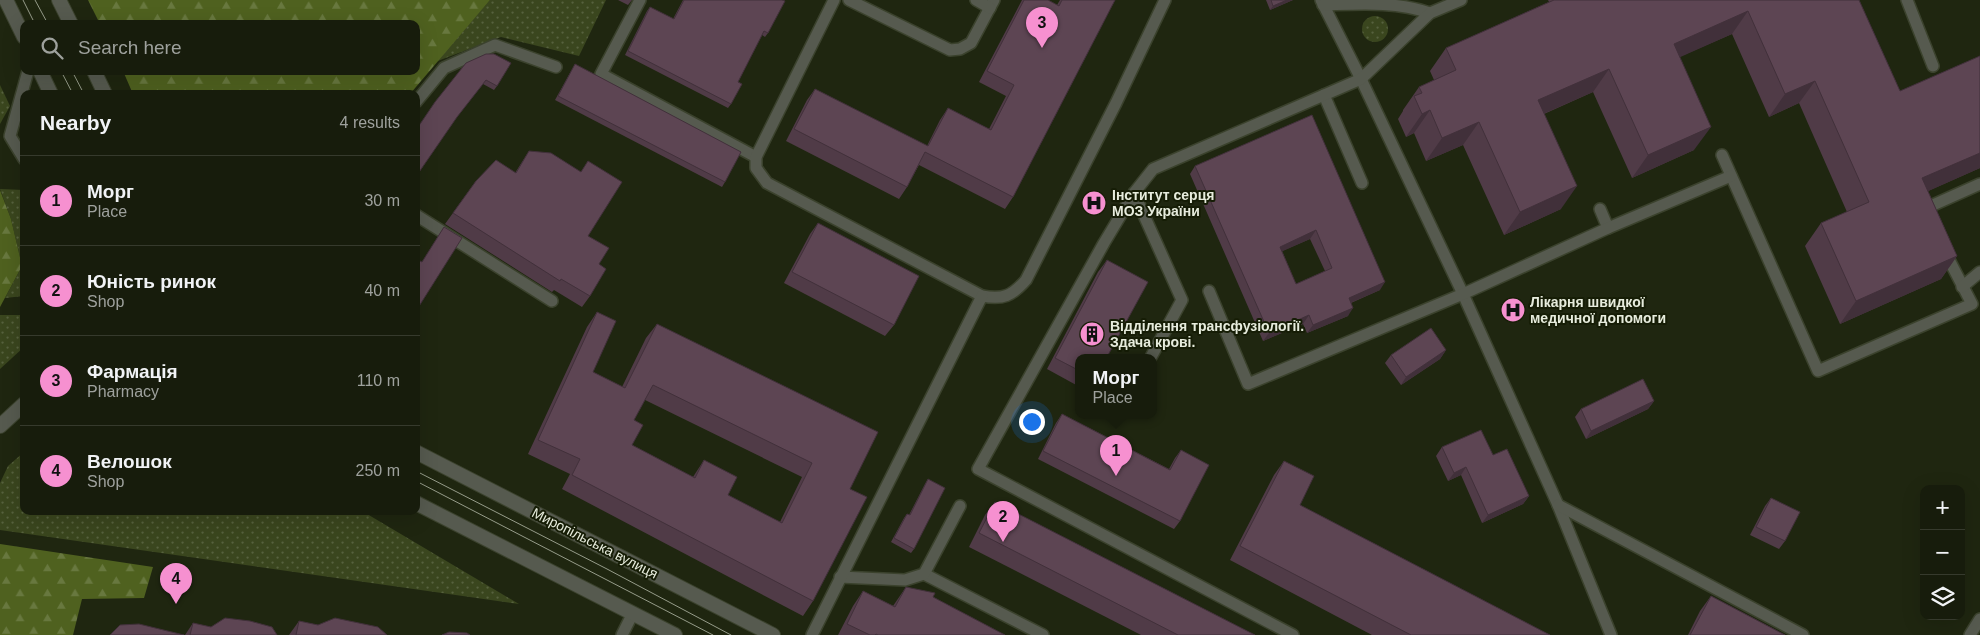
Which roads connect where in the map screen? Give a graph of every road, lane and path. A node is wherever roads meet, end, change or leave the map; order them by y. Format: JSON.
{"nodes":[{"id":1,"x":6,"y":0,"type":"edge"},
{"id":2,"x":59,"y":0,"type":"edge"},
{"id":3,"x":640,"y":0,"type":"edge"},
{"id":4,"x":834,"y":0,"type":"edge"},
{"id":5,"x":849,"y":0,"type":"edge"},
{"id":6,"x":976,"y":0,"type":"edge"},
{"id":7,"x":1164,"y":0,"type":"edge"},
{"id":8,"x":1426,"y":0,"type":"edge"},
{"id":9,"x":1461,"y":0,"type":"edge"},
{"id":10,"x":1907,"y":0,"type":"edge"},
{"id":11,"x":1322,"y":2,"type":"edge"},
{"id":12,"x":1351,"y":2,"type":"edge"},
{"id":13,"x":992,"y":4,"type":"edge"},
{"id":14,"x":1418,"y":9,"type":"junction"},
{"id":15,"x":1430,"y":13,"type":"junction"},
{"id":16,"x":69,"y":20,"type":"edge"},
{"id":17,"x":20,"y":30,"type":"edge"},
{"id":18,"x":1933,"y":66,"type":"dead end"},
{"id":19,"x":556,"y":67,"type":"dead end"},
{"id":20,"x":27,"y":75,"type":"edge"},
{"id":21,"x":42,"y":75,"type":"edge"},
{"id":22,"x":96,"y":75,"type":"edge"},
{"id":23,"x":1361,"y":79,"type":"junction"},
{"id":24,"x":23,"y":90,"type":"edge"},
{"id":25,"x":49,"y":90,"type":"edge"},
{"id":26,"x":103,"y":90,"type":"edge"},
{"id":27,"x":1324,"y":95,"type":"junction"},
{"id":28,"x":420,"y":97,"type":"edge"},
{"id":29,"x":20,"y":100,"type":"edge"},
{"id":30,"x":20,"y":152,"type":"edge"},
{"id":31,"x":1722,"y":156,"type":"dead end"},
{"id":32,"x":756,"y":157,"type":"junction"},
{"id":33,"x":1731,"y":176,"type":"junction"},
{"id":34,"x":1362,"y":183,"type":"dead end"},
{"id":35,"x":1980,"y":184,"type":"edge"},
{"id":36,"x":1134,"y":193,"type":"junction"},
{"id":37,"x":1600,"y":209,"type":"dead end"},
{"id":38,"x":420,"y":218,"type":"edge"},
{"id":39,"x":1932,"y":226,"type":"edge"},
{"id":40,"x":1608,"y":228,"type":"junction"},
{"id":41,"x":1941,"y":244,"type":"edge"},
{"id":42,"x":1980,"y":272,"type":"edge"},
{"id":43,"x":1962,"y":287,"type":"junction"},
{"id":44,"x":1209,"y":291,"type":"dead end"},
{"id":45,"x":1463,"y":294,"type":"junction"},
{"id":46,"x":982,"y":296,"type":"junction"},
{"id":47,"x":552,"y":302,"type":"dead end"},
{"id":48,"x":1153,"y":354,"type":"edge"},
{"id":49,"x":20,"y":408,"type":"edge"},
{"id":50,"x":0,"y":426,"type":"edge"},
{"id":51,"x":420,"y":454,"type":"edge"},
{"id":52,"x":1558,"y":504,"type":"junction"},
{"id":53,"x":420,"y":505,"type":"edge"},
{"id":54,"x":960,"y":506,"type":"dead end"},
{"id":55,"x":924,"y":574,"type":"junction"},
{"id":56,"x":840,"y":577,"type":"junction"},
{"id":57,"x":633,"y":613,"type":"junction"},
{"id":58,"x":1980,"y":619,"type":"edge"},
{"id":59,"x":622,"y":635,"type":"edge"},
{"id":60,"x":675,"y":635,"type":"edge"},
{"id":61,"x":773,"y":635,"type":"edge"},
{"id":62,"x":812,"y":635,"type":"edge"},
{"id":63,"x":1043,"y":635,"type":"edge"},
{"id":64,"x":1292,"y":635,"type":"edge"},
{"id":65,"x":1612,"y":635,"type":"edge"},
{"id":66,"x":1804,"y":635,"type":"edge"},
{"id":67,"x":1970,"y":635,"type":"edge"}],
"edges":[{"from":1,"to":17,"type":"street"},
{"from":2,"to":16,"type":"street"},
{"from":3,"to":32,"type":"lane"},
{"from":4,"to":32,"type":"lane"},
{"from":5,"to":13,"type":"lane"},
{"from":6,"to":13,"type":"lane"},
{"from":7,"to":46,"type":"lane"},
{"from":8,"to":14,"type":"lane"},
{"from":9,"to":15,"type":"lane"},
{"from":10,"to":18,"type":"lane"},
{"from":11,"to":12,"type":"lane"},
{"from":11,"to":23,"type":"lane"},
{"from":12,"to":14,"type":"lane"},
{"from":14,"to":15,"type":"lane"},
{"from":15,"to":23,"type":"lane"},
{"from":19,"to":28,"type":"lane"},
{"from":20,"to":24,"type":"lane"},
{"from":21,"to":25,"type":"street"},
{"from":22,"to":26,"type":"street"},
{"from":23,"to":27,"type":"lane"},
{"from":23,"to":45,"type":"lane"},
{"from":27,"to":34,"type":"lane"},
{"from":27,"to":36,"type":"lane"},
{"from":29,"to":30,"type":"lane"},
{"from":31,"to":33,"type":"lane"},
{"from":32,"to":46,"type":"lane"},
{"from":33,"to":40,"type":"lane"},
{"from":33,"to":43,"type":"lane"},
{"from":35,"to":39,"type":"lane"},
{"from":36,"to":48,"type":"lane"},
{"from":36,"to":64,"type":"lane"},
{"from":37,"to":40,"type":"lane"},
{"from":38,"to":47,"type":"lane"},
{"from":40,"to":45,"type":"lane"},
{"from":41,"to":43,"type":"lane"},
{"from":42,"to":43,"type":"lane"},
{"from":44,"to":45,"type":"lane"},
{"from":45,"to":52,"type":"lane"},
{"from":46,"to":56,"type":"lane"},
{"from":49,"to":50,"type":"street"},
{"from":51,"to":61,"type":"street","name":"Миропільська вулиця"},
{"from":52,"to":65,"type":"lane"},
{"from":52,"to":66,"type":"lane"},
{"from":53,"to":57,"type":"street"},
{"from":54,"to":55,"type":"lane"},
{"from":55,"to":56,"type":"lane"},
{"from":55,"to":63,"type":"lane"},
{"from":56,"to":62,"type":"lane"},
{"from":57,"to":59,"type":"lane"},
{"from":57,"to":60,"type":"street"},
{"from":58,"to":67,"type":"lane"}]}
